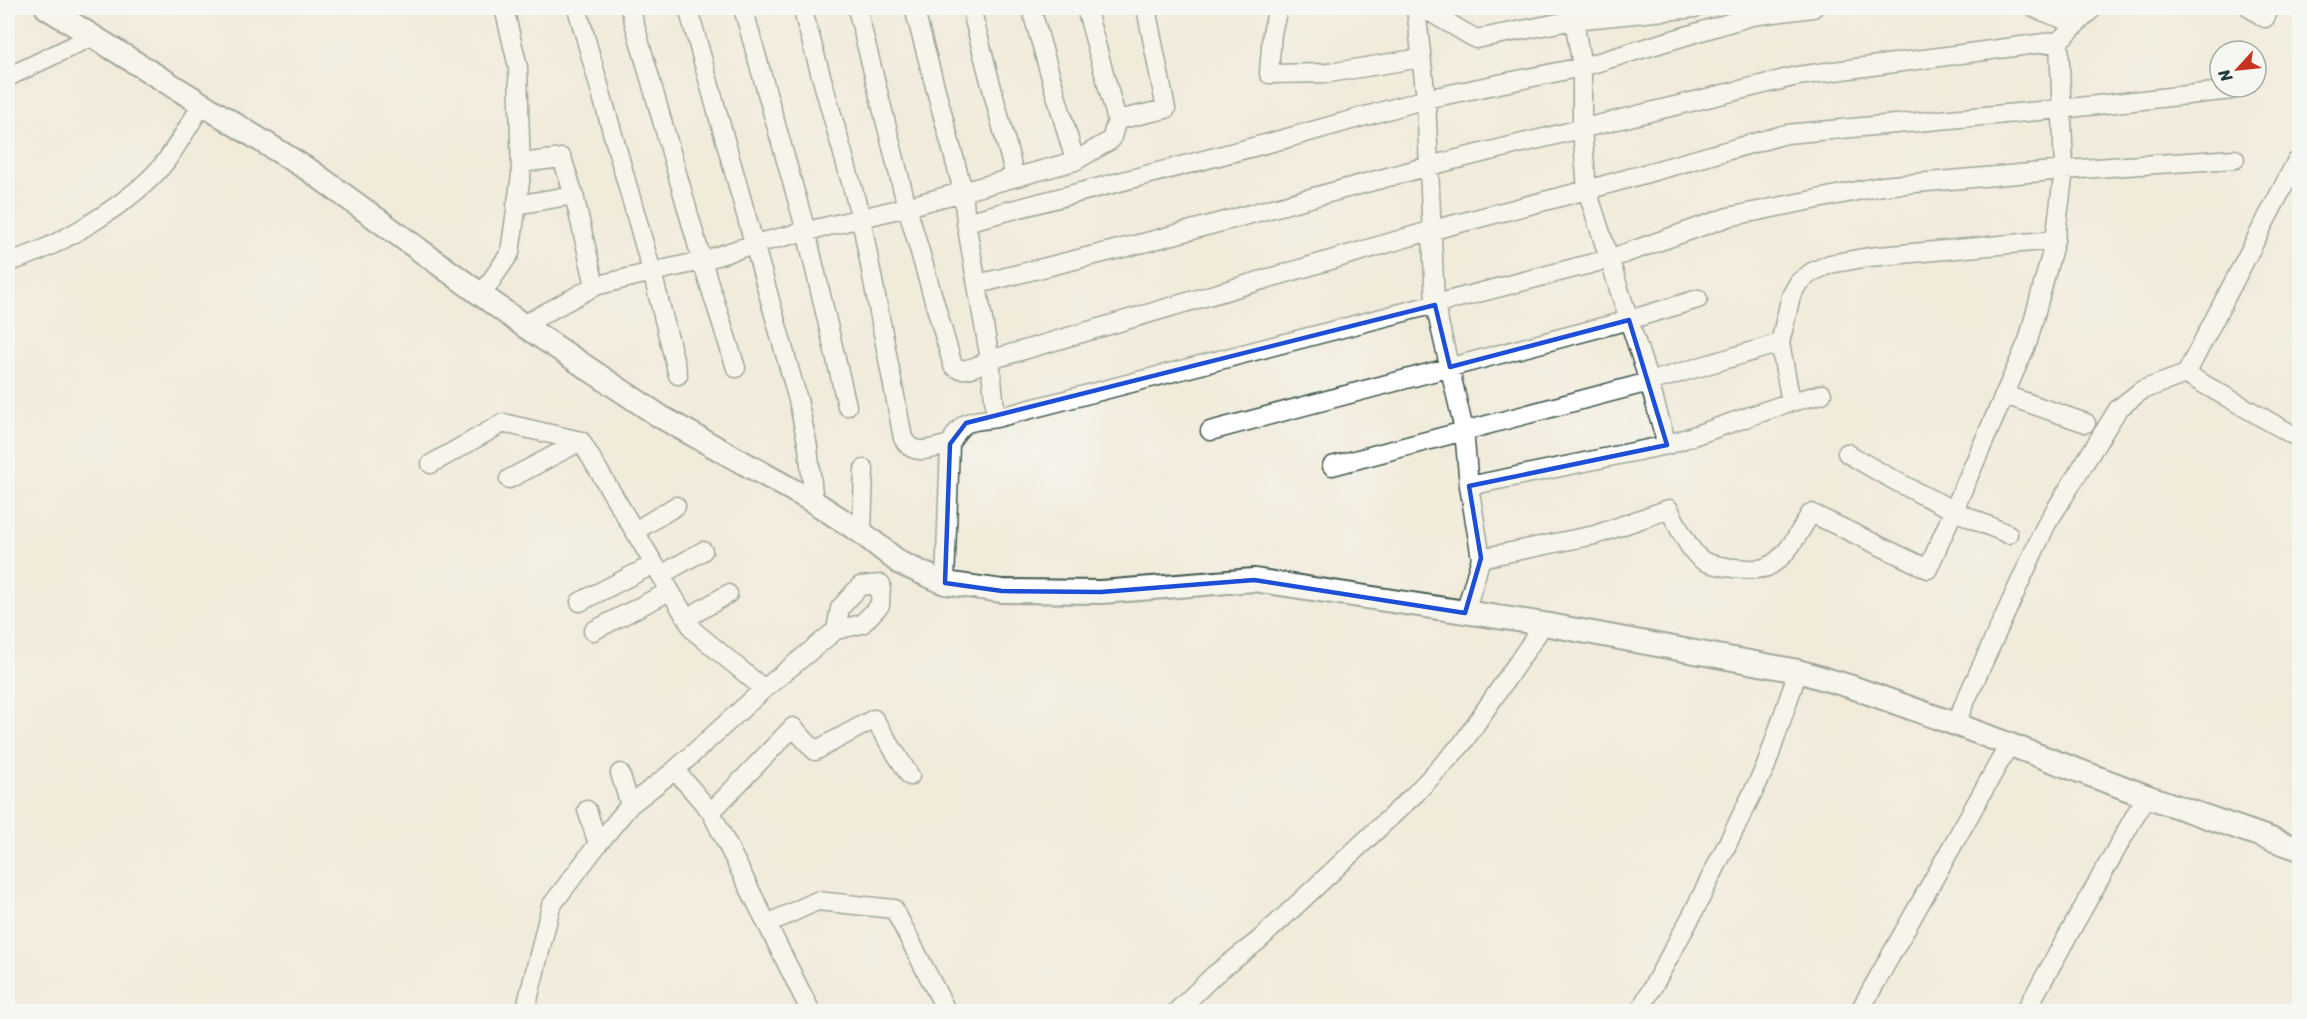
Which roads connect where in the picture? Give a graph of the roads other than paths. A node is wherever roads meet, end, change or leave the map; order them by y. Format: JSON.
{"nodes":[{"id":1,"x":47,"y":8,"type":"edge"},
{"id":2,"x":504,"y":8,"type":"edge"},
{"id":3,"x":577,"y":8,"type":"edge"},
{"id":4,"x":630,"y":8,"type":"edge"},
{"id":5,"x":688,"y":8,"type":"edge"},
{"id":6,"x":743,"y":8,"type":"edge"},
{"id":7,"x":802,"y":8,"type":"edge"},
{"id":8,"x":857,"y":8,"type":"edge"},
{"id":9,"x":914,"y":8,"type":"edge"},
{"id":10,"x":971,"y":8,"type":"edge"},
{"id":11,"x":1031,"y":8,"type":"edge"},
{"id":12,"x":1086,"y":8,"type":"edge"},
{"id":13,"x":1146,"y":8,"type":"edge"},
{"id":14,"x":1278,"y":8,"type":"edge"},
{"id":15,"x":1416,"y":8,"type":"edge"},
{"id":16,"x":1423,"y":8,"type":"edge"},
{"id":17,"x":1695,"y":8,"type":"edge"},
{"id":18,"x":1813,"y":8,"type":"edge"},
{"id":19,"x":2034,"y":8,"type":"edge"},
{"id":20,"x":2093,"y":8,"type":"edge"},
{"id":21,"x":2250,"y":8,"type":"edge"},
{"id":22,"x":2270,"y":8,"type":"edge"},
{"id":23,"x":1755,"y":12,"type":"edge"},
{"id":24,"x":1573,"y":14,"type":"edge"},
{"id":25,"x":2076,"y":24,"type":"junction"},
{"id":26,"x":91,"y":37,"type":"junction"},
{"id":27,"x":2059,"y":41,"type":"junction"},
{"id":28,"x":1421,"y":58,"type":"junction"},
{"id":29,"x":1582,"y":67,"type":"junction"},
{"id":30,"x":8,"y":77,"type":"edge"},
{"id":31,"x":2208,"y":93,"type":"edge"},
{"id":32,"x":1426,"y":99,"type":"junction"},
{"id":33,"x":204,"y":103,"type":"junction"},
{"id":34,"x":2061,"y":109,"type":"junction"},
{"id":35,"x":1117,"y":120,"type":"junction"},
{"id":36,"x":1582,"y":129,"type":"junction"},
{"id":37,"x":2235,"y":159,"type":"dead end"},
{"id":38,"x":1075,"y":161,"type":"junction"},
{"id":39,"x":2296,"y":162,"type":"dead end"},
{"id":40,"x":520,"y":163,"type":"junction"},
{"id":41,"x":1429,"y":166,"type":"junction"},
{"id":42,"x":2064,"y":170,"type":"junction"},
{"id":43,"x":1015,"y":177,"type":"junction"},
{"id":44,"x":1587,"y":190,"type":"junction"},
{"id":45,"x":963,"y":191,"type":"junction"},
{"id":46,"x":574,"y":195,"type":"junction"},
{"id":47,"x":516,"y":205,"type":"junction"},
{"id":48,"x":907,"y":207,"type":"junction"},
{"id":49,"x":861,"y":218,"type":"junction"},
{"id":50,"x":966,"y":222,"type":"junction"},
{"id":51,"x":1433,"y":230,"type":"junction"},
{"id":52,"x":806,"y":231,"type":"junction"},
{"id":53,"x":2055,"y":240,"type":"junction"},
{"id":54,"x":754,"y":244,"type":"junction"},
{"id":55,"x":1609,"y":258,"type":"junction"},
{"id":56,"x":8,"y":261,"type":"edge"},
{"id":57,"x":702,"y":261,"type":"junction"},
{"id":58,"x":652,"y":272,"type":"junction"},
{"id":59,"x":978,"y":284,"type":"junction"},
{"id":60,"x":595,"y":286,"type":"junction"},
{"id":61,"x":482,"y":294,"type":"junction"},
{"id":62,"x":1698,"y":299,"type":"dead end"},
{"id":63,"x":1435,"y":304,"type":"junction"},
{"id":64,"x":1629,"y":320,"type":"junction"},
{"id":65,"x":523,"y":325,"type":"junction"},
{"id":66,"x":1780,"y":343,"type":"junction"},
{"id":67,"x":990,"y":360,"type":"junction"},
{"id":68,"x":1450,"y":367,"type":"junction"},
{"id":69,"x":736,"y":368,"type":"dead end"},
{"id":70,"x":2186,"y":374,"type":"junction"},
{"id":71,"x":678,"y":375,"type":"dead end"},
{"id":72,"x":1649,"y":382,"type":"junction"},
{"id":73,"x":1822,"y":394,"type":"dead end"},
{"id":74,"x":2005,"y":395,"type":"junction"},
{"id":75,"x":1791,"y":402,"type":"junction"},
{"id":76,"x":847,"y":406,"type":"dead end"},
{"id":77,"x":996,"y":418,"type":"junction"},
{"id":78,"x":2086,"y":423,"type":"dead end"},
{"id":79,"x":1464,"y":430,"type":"junction"},
{"id":80,"x":1210,"y":431,"type":"dead end"},
{"id":81,"x":2300,"y":439,"type":"edge"},
{"id":82,"x":581,"y":441,"type":"junction"},
{"id":83,"x":950,"y":444,"type":"junction"},
{"id":84,"x":1666,"y":444,"type":"junction"},
{"id":85,"x":1847,"y":453,"type":"dead end"},
{"id":86,"x":431,"y":464,"type":"dead end"},
{"id":87,"x":1332,"y":466,"type":"dead end"},
{"id":88,"x":864,"y":469,"type":"dead end"},
{"id":89,"x":509,"y":479,"type":"dead end"},
{"id":90,"x":1469,"y":486,"type":"junction"},
{"id":91,"x":814,"y":502,"type":"junction"},
{"id":92,"x":676,"y":506,"type":"dead end"},
{"id":93,"x":1953,"y":512,"type":"junction"},
{"id":94,"x":635,"y":531,"type":"junction"},
{"id":95,"x":862,"y":533,"type":"junction"},
{"id":96,"x":2008,"y":534,"type":"dead end"},
{"id":97,"x":703,"y":551,"type":"dead end"},
{"id":98,"x":1481,"y":558,"type":"junction"},
{"id":99,"x":900,"y":563,"type":"junction"},
{"id":100,"x":657,"y":569,"type":"junction"},
{"id":101,"x":945,"y":583,"type":"junction"},
{"id":102,"x":881,"y":584,"type":"junction"},
{"id":103,"x":670,"y":591,"type":"junction"},
{"id":104,"x":728,"y":594,"type":"dead end"},
{"id":105,"x":580,"y":602,"type":"dead end"},
{"id":106,"x":1465,"y":613,"type":"junction"},
{"id":107,"x":687,"y":618,"type":"junction"},
{"id":108,"x":1544,"y":624,"type":"junction"},
{"id":109,"x":837,"y":630,"type":"junction"},
{"id":110,"x":593,"y":631,"type":"dead end"},
{"id":111,"x":1798,"y":671,"type":"junction"},
{"id":112,"x":764,"y":690,"type":"junction"},
{"id":113,"x":1955,"y":723,"type":"junction"},
{"id":114,"x":2010,"y":743,"type":"junction"},
{"id":115,"x":675,"y":770,"type":"junction"},
{"id":116,"x":620,"y":772,"type":"dead end"},
{"id":117,"x":910,"y":776,"type":"dead end"},
{"id":118,"x":2146,"y":796,"type":"junction"},
{"id":119,"x":630,"y":805,"type":"junction"},
{"id":120,"x":587,"y":810,"type":"dead end"},
{"id":121,"x":711,"y":812,"type":"junction"},
{"id":122,"x":598,"y":844,"type":"junction"},
{"id":123,"x":2300,"y":849,"type":"edge"},
{"id":124,"x":767,"y":924,"type":"junction"},
{"id":125,"x":525,"y":1011,"type":"edge"},
{"id":126,"x":811,"y":1011,"type":"edge"},
{"id":127,"x":947,"y":1011,"type":"edge"},
{"id":128,"x":1176,"y":1011,"type":"edge"},
{"id":129,"x":1639,"y":1011,"type":"edge"},
{"id":130,"x":1859,"y":1011,"type":"edge"},
{"id":131,"x":2025,"y":1011,"type":"edge"}],
"edges":[{"from":1,"to":26,"type":"street"},
{"from":2,"to":40,"type":"street"},
{"from":3,"to":58,"type":"street"},
{"from":4,"to":57,"type":"street"},
{"from":5,"to":54,"type":"street"},
{"from":6,"to":52,"type":"street"},
{"from":7,"to":49,"type":"street"},
{"from":8,"to":48,"type":"street"},
{"from":9,"to":45,"type":"street"},
{"from":10,"to":43,"type":"street"},
{"from":11,"to":38,"type":"street"},
{"from":12,"to":35,"type":"street"},
{"from":13,"to":35,"type":"street"},
{"from":14,"to":28,"type":"street"},
{"from":15,"to":28,"type":"street"},
{"from":16,"to":24,"type":"street"},
{"from":17,"to":24,"type":"street"},
{"from":18,"to":23,"type":"street"},
{"from":19,"to":25,"type":"street"},
{"from":20,"to":25,"type":"street"},
{"from":21,"to":22,"type":"street"},
{"from":23,"to":29,"type":"street"},
{"from":24,"to":29,"type":"street"},
{"from":25,"to":27,"type":"street"},
{"from":26,"to":30,"type":"street"},
{"from":26,"to":33,"type":"street"},
{"from":27,"to":34,"type":"street"},
{"from":27,"to":36,"type":"street"},
{"from":28,"to":32,"type":"street"},
{"from":29,"to":32,"type":"street"},
{"from":29,"to":36,"type":"street"},
{"from":31,"to":34,"type":"street"},
{"from":32,"to":41,"type":"street"},
{"from":32,"to":50,"type":"street"},
{"from":33,"to":56,"type":"street"},
{"from":33,"to":61,"type":"street"},
{"from":34,"to":42,"type":"street"},
{"from":34,"to":44,"type":"street"},
{"from":35,"to":38,"type":"street"},
{"from":36,"to":41,"type":"street"},
{"from":36,"to":44,"type":"street"},
{"from":37,"to":42,"type":"street"},
{"from":38,"to":43,"type":"street"},
{"from":39,"to":70,"type":"street"},
{"from":40,"to":46,"type":"street"},
{"from":40,"to":47,"type":"street"},
{"from":41,"to":51,"type":"street"},
{"from":41,"to":59,"type":"street"},
{"from":42,"to":53,"type":"street"},
{"from":42,"to":55,"type":"street"},
{"from":43,"to":45,"type":"street"},
{"from":44,"to":51,"type":"street"},
{"from":44,"to":55,"type":"street"},
{"from":45,"to":48,"type":"street"},
{"from":45,"to":50,"type":"street"},
{"from":46,"to":47,"type":"street"},
{"from":46,"to":60,"type":"street"},
{"from":47,"to":61,"type":"street"},
{"from":48,"to":49,"type":"street"},
{"from":48,"to":67,"type":"street"},
{"from":49,"to":52,"type":"street"},
{"from":49,"to":83,"type":"street"},
{"from":50,"to":59,"type":"street"},
{"from":51,"to":63,"type":"street"},
{"from":51,"to":67,"type":"street"},
{"from":52,"to":54,"type":"street"},
{"from":52,"to":76,"type":"street"},
{"from":53,"to":66,"type":"street"},
{"from":53,"to":74,"type":"street"},
{"from":54,"to":57,"type":"street"},
{"from":54,"to":91,"type":"street"},
{"from":55,"to":63,"type":"street"},
{"from":55,"to":64,"type":"street"},
{"from":57,"to":58,"type":"street"},
{"from":57,"to":69,"type":"street"},
{"from":58,"to":60,"type":"street"},
{"from":58,"to":71,"type":"street"},
{"from":59,"to":67,"type":"street"},
{"from":60,"to":65,"type":"street"},
{"from":61,"to":65,"type":"street"},
{"from":62,"to":64,"type":"street"},
{"from":63,"to":68,"type":"street"},
{"from":63,"to":77,"type":"street"},
{"from":64,"to":68,"type":"street"},
{"from":64,"to":72,"type":"street"},
{"from":65,"to":91,"type":"street"},
{"from":66,"to":72,"type":"street"},
{"from":66,"to":75,"type":"street"},
{"from":67,"to":77,"type":"street"},
{"from":68,"to":79,"type":"street"},
{"from":68,"to":80,"type":"street"},
{"from":70,"to":81,"type":"street"},
{"from":70,"to":113,"type":"street"},
{"from":72,"to":79,"type":"street"},
{"from":72,"to":84,"type":"street"},
{"from":73,"to":75,"type":"street"},
{"from":74,"to":78,"type":"street"},
{"from":74,"to":93,"type":"street"},
{"from":75,"to":84,"type":"street"},
{"from":77,"to":83,"type":"street"},
{"from":79,"to":87,"type":"street"},
{"from":79,"to":90,"type":"street"},
{"from":82,"to":86,"type":"street"},
{"from":82,"to":89,"type":"street"},
{"from":82,"to":94,"type":"street"},
{"from":83,"to":101,"type":"street"},
{"from":84,"to":90,"type":"street"},
{"from":85,"to":93,"type":"street"},
{"from":88,"to":95,"type":"street"},
{"from":90,"to":98,"type":"street"},
{"from":91,"to":95,"type":"street"},
{"from":92,"to":94,"type":"street"},
{"from":93,"to":96,"type":"street"},
{"from":93,"to":98,"type":"street"},
{"from":94,"to":100,"type":"street"},
{"from":95,"to":99,"type":"street"},
{"from":97,"to":100,"type":"street"},
{"from":98,"to":106,"type":"street"},
{"from":99,"to":101,"type":"street"},
{"from":99,"to":102,"type":"street"},
{"from":100,"to":103,"type":"street"},
{"from":100,"to":105,"type":"street"},
{"from":101,"to":106,"type":"street"},
{"from":102,"to":109,"type":"street"},
{"from":102,"to":109,"type":"street"},
{"from":103,"to":107,"type":"street"},
{"from":103,"to":110,"type":"street"},
{"from":104,"to":107,"type":"street"},
{"from":106,"to":108,"type":"street"},
{"from":107,"to":112,"type":"street"},
{"from":108,"to":111,"type":"street"},
{"from":108,"to":128,"type":"street"},
{"from":109,"to":112,"type":"street"},
{"from":111,"to":113,"type":"street"},
{"from":111,"to":129,"type":"street"},
{"from":112,"to":115,"type":"street"},
{"from":113,"to":114,"type":"street"},
{"from":114,"to":118,"type":"street"},
{"from":114,"to":130,"type":"street"},
{"from":115,"to":119,"type":"street"},
{"from":115,"to":121,"type":"street"},
{"from":116,"to":119,"type":"street"},
{"from":117,"to":121,"type":"street"},
{"from":118,"to":123,"type":"street"},
{"from":118,"to":131,"type":"street"},
{"from":119,"to":122,"type":"street"},
{"from":120,"to":122,"type":"street"},
{"from":121,"to":124,"type":"street"},
{"from":122,"to":125,"type":"street"},
{"from":124,"to":126,"type":"street"},
{"from":124,"to":127,"type":"street"}]}
